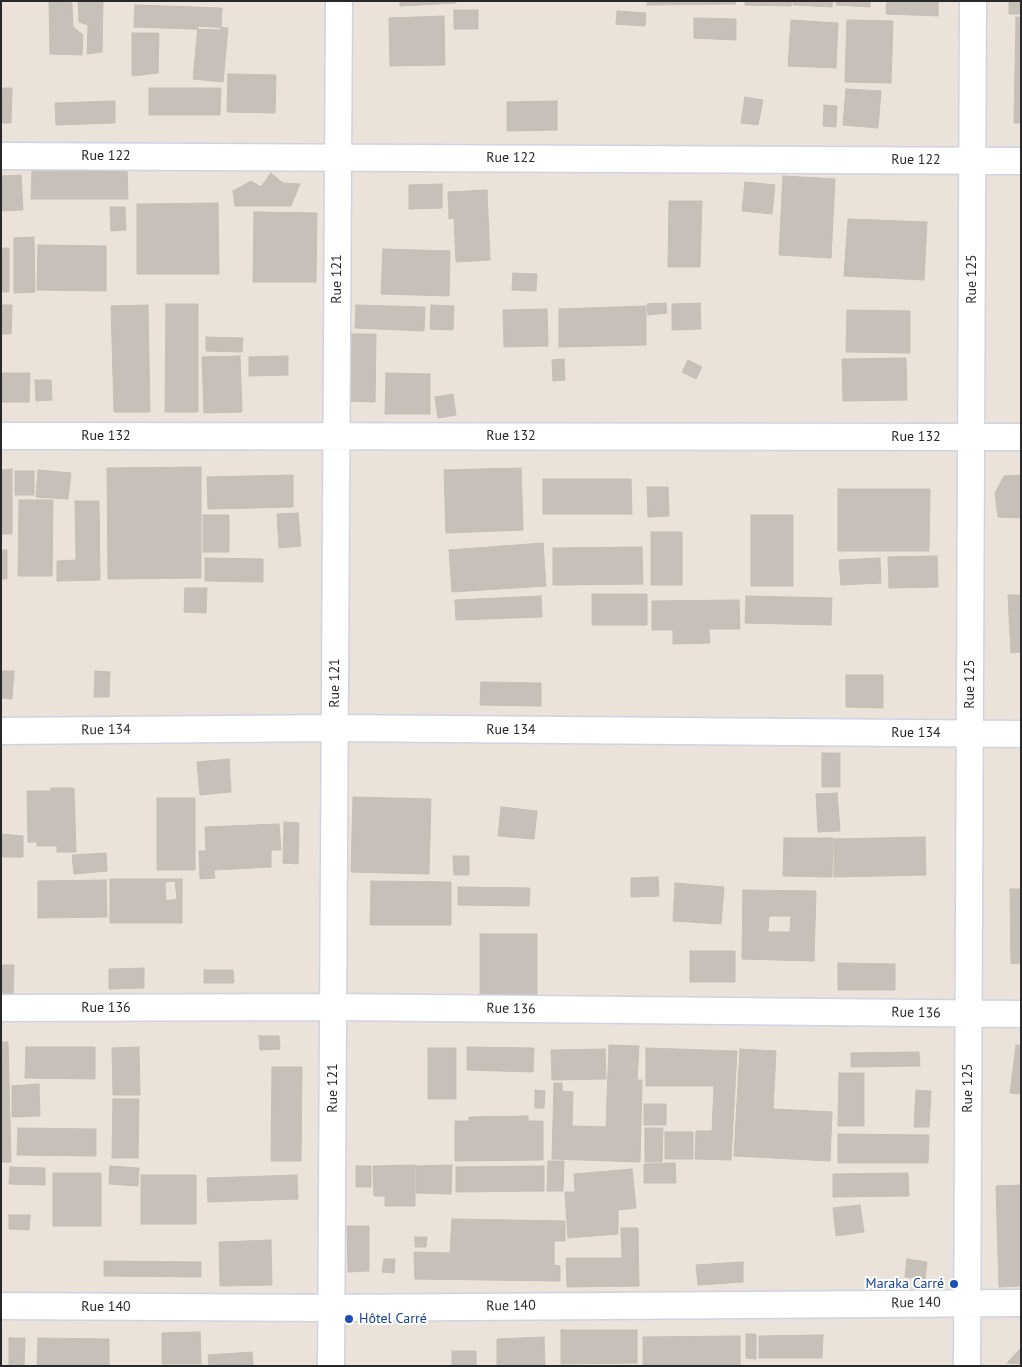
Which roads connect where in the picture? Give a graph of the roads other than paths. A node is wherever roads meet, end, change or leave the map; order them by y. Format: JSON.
{"nodes":[{"id":1,"x":339,"y":1,"type":"edge"},
{"id":2,"x":973,"y":1,"type":"edge"},
{"id":3,"x":1,"y":156,"type":"edge"},
{"id":4,"x":338,"y":157,"type":"junction"},
{"id":5,"x":972,"y":161,"type":"junction"},
{"id":6,"x":1021,"y":161,"type":"edge"},
{"id":7,"x":1,"y":436,"type":"edge"},
{"id":8,"x":336,"y":436,"type":"junction"},
{"id":9,"x":971,"y":437,"type":"junction"},
{"id":10,"x":1021,"y":437,"type":"edge"},
{"id":11,"x":335,"y":728,"type":"junction"},
{"id":12,"x":1,"y":731,"type":"edge"},
{"id":13,"x":970,"y":734,"type":"junction"},
{"id":14,"x":1021,"y":734,"type":"edge"},
{"id":15,"x":333,"y":1007,"type":"junction"},
{"id":16,"x":1,"y":1008,"type":"edge"},
{"id":17,"x":968,"y":1013,"type":"junction"},
{"id":18,"x":1021,"y":1014,"type":"edge"},
{"id":19,"x":967,"y":1302,"type":"junction"},
{"id":20,"x":1021,"y":1303,"type":"edge"},
{"id":21,"x":1,"y":1306,"type":"edge"},
{"id":22,"x":331,"y":1308,"type":"junction"},
{"id":23,"x":331,"y":1366,"type":"edge"},
{"id":24,"x":967,"y":1366,"type":"edge"}],
"edges":[{"from":1,"to":4,"type":"street","name":"Rue 121"},
{"from":2,"to":5,"type":"street","name":"Rue 125"},
{"from":3,"to":4,"type":"street","name":"Rue 122"},
{"from":4,"to":5,"type":"street","name":"Rue 122"},
{"from":4,"to":8,"type":"street","name":"Rue 121"},
{"from":5,"to":6,"type":"street","name":"Rue 122"},
{"from":5,"to":9,"type":"street","name":"Rue 125"},
{"from":7,"to":8,"type":"street","name":"Rue 132"},
{"from":8,"to":9,"type":"street","name":"Rue 132"},
{"from":8,"to":11,"type":"street","name":"Rue 121"},
{"from":9,"to":10,"type":"street","name":"Rue 132"},
{"from":9,"to":13,"type":"street","name":"Rue 125"},
{"from":11,"to":12,"type":"street","name":"Rue 134"},
{"from":11,"to":13,"type":"street","name":"Rue 134"},
{"from":11,"to":15,"type":"street","name":"Rue 121"},
{"from":13,"to":14,"type":"street","name":"Rue 134"},
{"from":13,"to":17,"type":"street","name":"Rue 125"},
{"from":15,"to":16,"type":"street","name":"Rue 136"},
{"from":15,"to":17,"type":"street","name":"Rue 136"},
{"from":15,"to":22,"type":"street","name":"Rue 121"},
{"from":17,"to":18,"type":"street","name":"Rue 136"},
{"from":17,"to":19,"type":"street","name":"Rue 125"},
{"from":19,"to":20,"type":"street","name":"Rue 140"},
{"from":19,"to":22,"type":"street","name":"Rue 140"},
{"from":19,"to":24,"type":"street","name":"Rue 125"},
{"from":21,"to":22,"type":"street","name":"Rue 140"},
{"from":22,"to":23,"type":"street","name":"Rue 121"}]}
